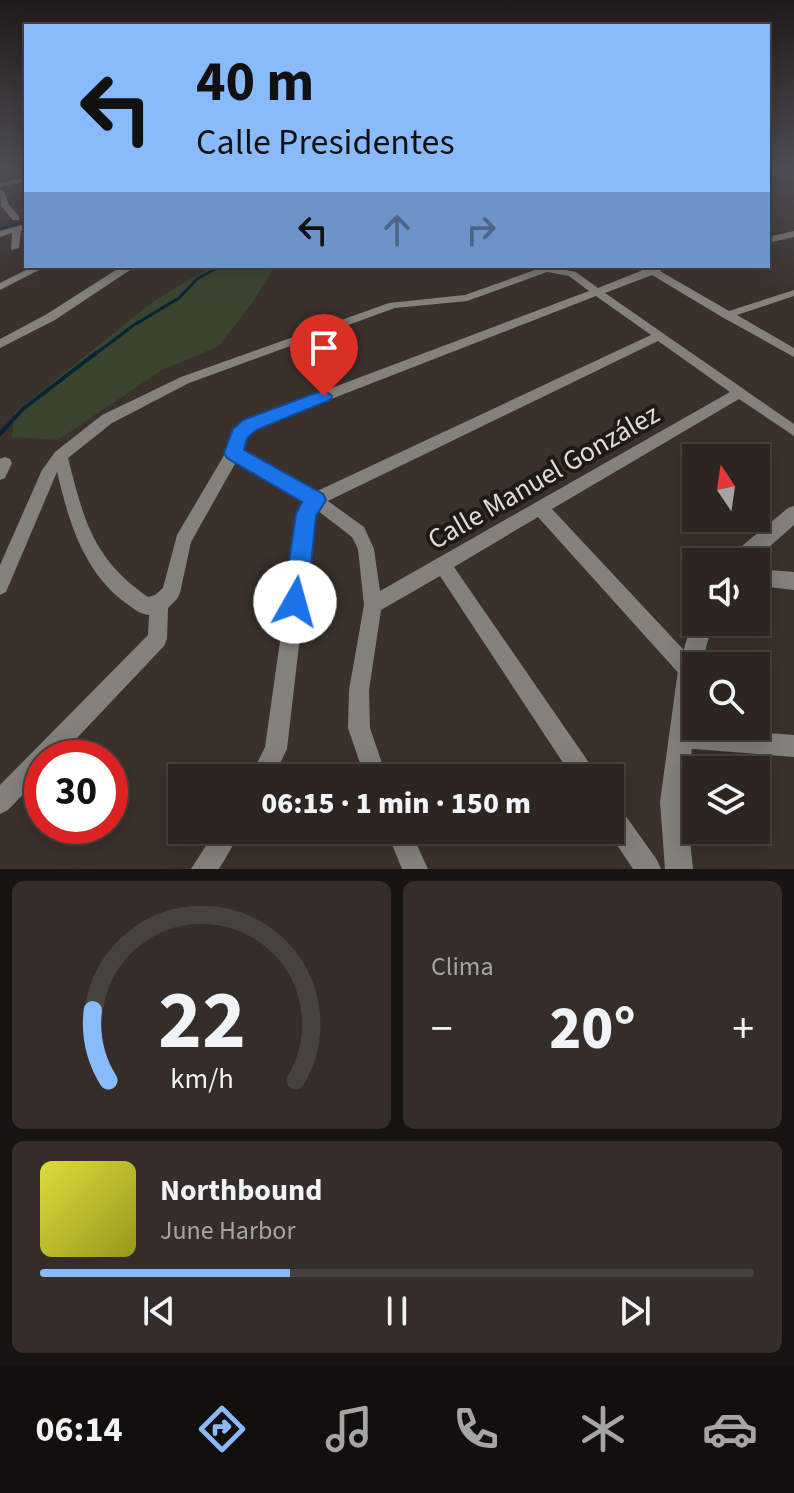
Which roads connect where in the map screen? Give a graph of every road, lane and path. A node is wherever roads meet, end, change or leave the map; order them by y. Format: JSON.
{"nodes":[{"id":1,"x":8,"y":212,"type":"edge"},
{"id":2,"x":16,"y":218,"type":"dead end"},
{"id":3,"x":778,"y":222,"type":"dead end"},
{"id":4,"x":21,"y":230,"type":"edge"},
{"id":5,"x":0,"y":234,"type":"edge"},
{"id":6,"x":794,"y":234,"type":"edge"},
{"id":7,"x":770,"y":240,"type":"edge"},
{"id":8,"x":14,"y":248,"type":"dead end"},
{"id":9,"x":38,"y":268,"type":"edge"},
{"id":10,"x":123,"y":268,"type":"edge"},
{"id":11,"x":658,"y":268,"type":"edge"},
{"id":12,"x":651,"y":270,"type":"junction"},
{"id":13,"x":0,"y":287,"type":"edge"},
{"id":14,"x":593,"y":291,"type":"junction"},
{"id":15,"x":794,"y":293,"type":"edge"},
{"id":16,"x":726,"y":315,"type":"junction"},
{"id":17,"x":656,"y":337,"type":"junction"},
{"id":18,"x":0,"y":344,"type":"edge"},
{"id":19,"x":794,"y":353,"type":"edge"},
{"id":20,"x":738,"y":393,"type":"junction"},
{"id":21,"x":794,"y":431,"type":"edge"},
{"id":22,"x":233,"y":453,"type":"junction"},
{"id":23,"x":60,"y":456,"type":"junction"},
{"id":24,"x":315,"y":500,"type":"junction"},
{"id":25,"x":540,"y":508,"type":"junction"},
{"id":26,"x":794,"y":514,"type":"edge"},
{"id":27,"x":754,"y":548,"type":"edge"},
{"id":28,"x":442,"y":564,"type":"junction"},
{"id":29,"x":770,"y":578,"type":"edge"},
{"id":30,"x":794,"y":581,"type":"edge"},
{"id":31,"x":0,"y":586,"type":"edge"},
{"id":32,"x":159,"y":604,"type":"junction"},
{"id":33,"x":373,"y":605,"type":"junction"},
{"id":34,"x":682,"y":662,"type":"edge"},
{"id":35,"x":682,"y":737,"type":"edge"},
{"id":36,"x":719,"y":740,"type":"edge"},
{"id":37,"x":794,"y":746,"type":"edge"},
{"id":38,"x":268,"y":764,"type":"edge"},
{"id":39,"x":371,"y":764,"type":"edge"},
{"id":40,"x":577,"y":764,"type":"edge"},
{"id":41,"x":0,"y":802,"type":"edge"},
{"id":42,"x":624,"y":834,"type":"edge"},
{"id":43,"x":221,"y":844,"type":"edge"},
{"id":44,"x":404,"y":844,"type":"edge"},
{"id":45,"x":204,"y":869,"type":"edge"},
{"id":46,"x":415,"y":869,"type":"edge"},
{"id":47,"x":648,"y":869,"type":"edge"},
{"id":48,"x":679,"y":869,"type":"edge"}],
"edges":[{"from":1,"to":2,"type":"street"},
{"from":3,"to":6,"type":"street"},
{"from":4,"to":5,"type":"street"},
{"from":4,"to":8,"type":"street"},
{"from":6,"to":7,"type":"street"},
{"from":9,"to":13,"type":"street"},
{"from":10,"to":18,"type":"street"},
{"from":11,"to":12,"type":"street"},
{"from":12,"to":14,"type":"street"},
{"from":12,"to":16,"type":"street"},
{"from":14,"to":17,"type":"street"},
{"from":14,"to":22,"type":"street"},
{"from":14,"to":23,"type":"street"},
{"from":15,"to":16,"type":"street"},
{"from":16,"to":19,"type":"street"},
{"from":17,"to":20,"type":"street"},
{"from":17,"to":24,"type":"street"},
{"from":20,"to":21,"type":"street"},
{"from":20,"to":25,"type":"street","name":"Calle Manuel González"},
{"from":22,"to":24,"type":"street"},
{"from":22,"to":32,"type":"street"},
{"from":23,"to":31,"type":"street"},
{"from":23,"to":32,"type":"street"},
{"from":24,"to":33,"type":"street"},
{"from":24,"to":38,"type":"street"},
{"from":25,"to":28,"type":"street","name":"Calle Manuel González"},
{"from":25,"to":34,"type":"street"},
{"from":26,"to":27,"type":"street"},
{"from":28,"to":33,"type":"street","name":"Calle Manuel González"},
{"from":28,"to":40,"type":"street"},
{"from":29,"to":30,"type":"street"},
{"from":32,"to":41,"type":"street"},
{"from":33,"to":39,"type":"street"},
{"from":35,"to":48,"type":"street"},
{"from":36,"to":37,"type":"street"},
{"from":42,"to":47,"type":"street"},
{"from":43,"to":45,"type":"street"},
{"from":44,"to":46,"type":"street"}]}
